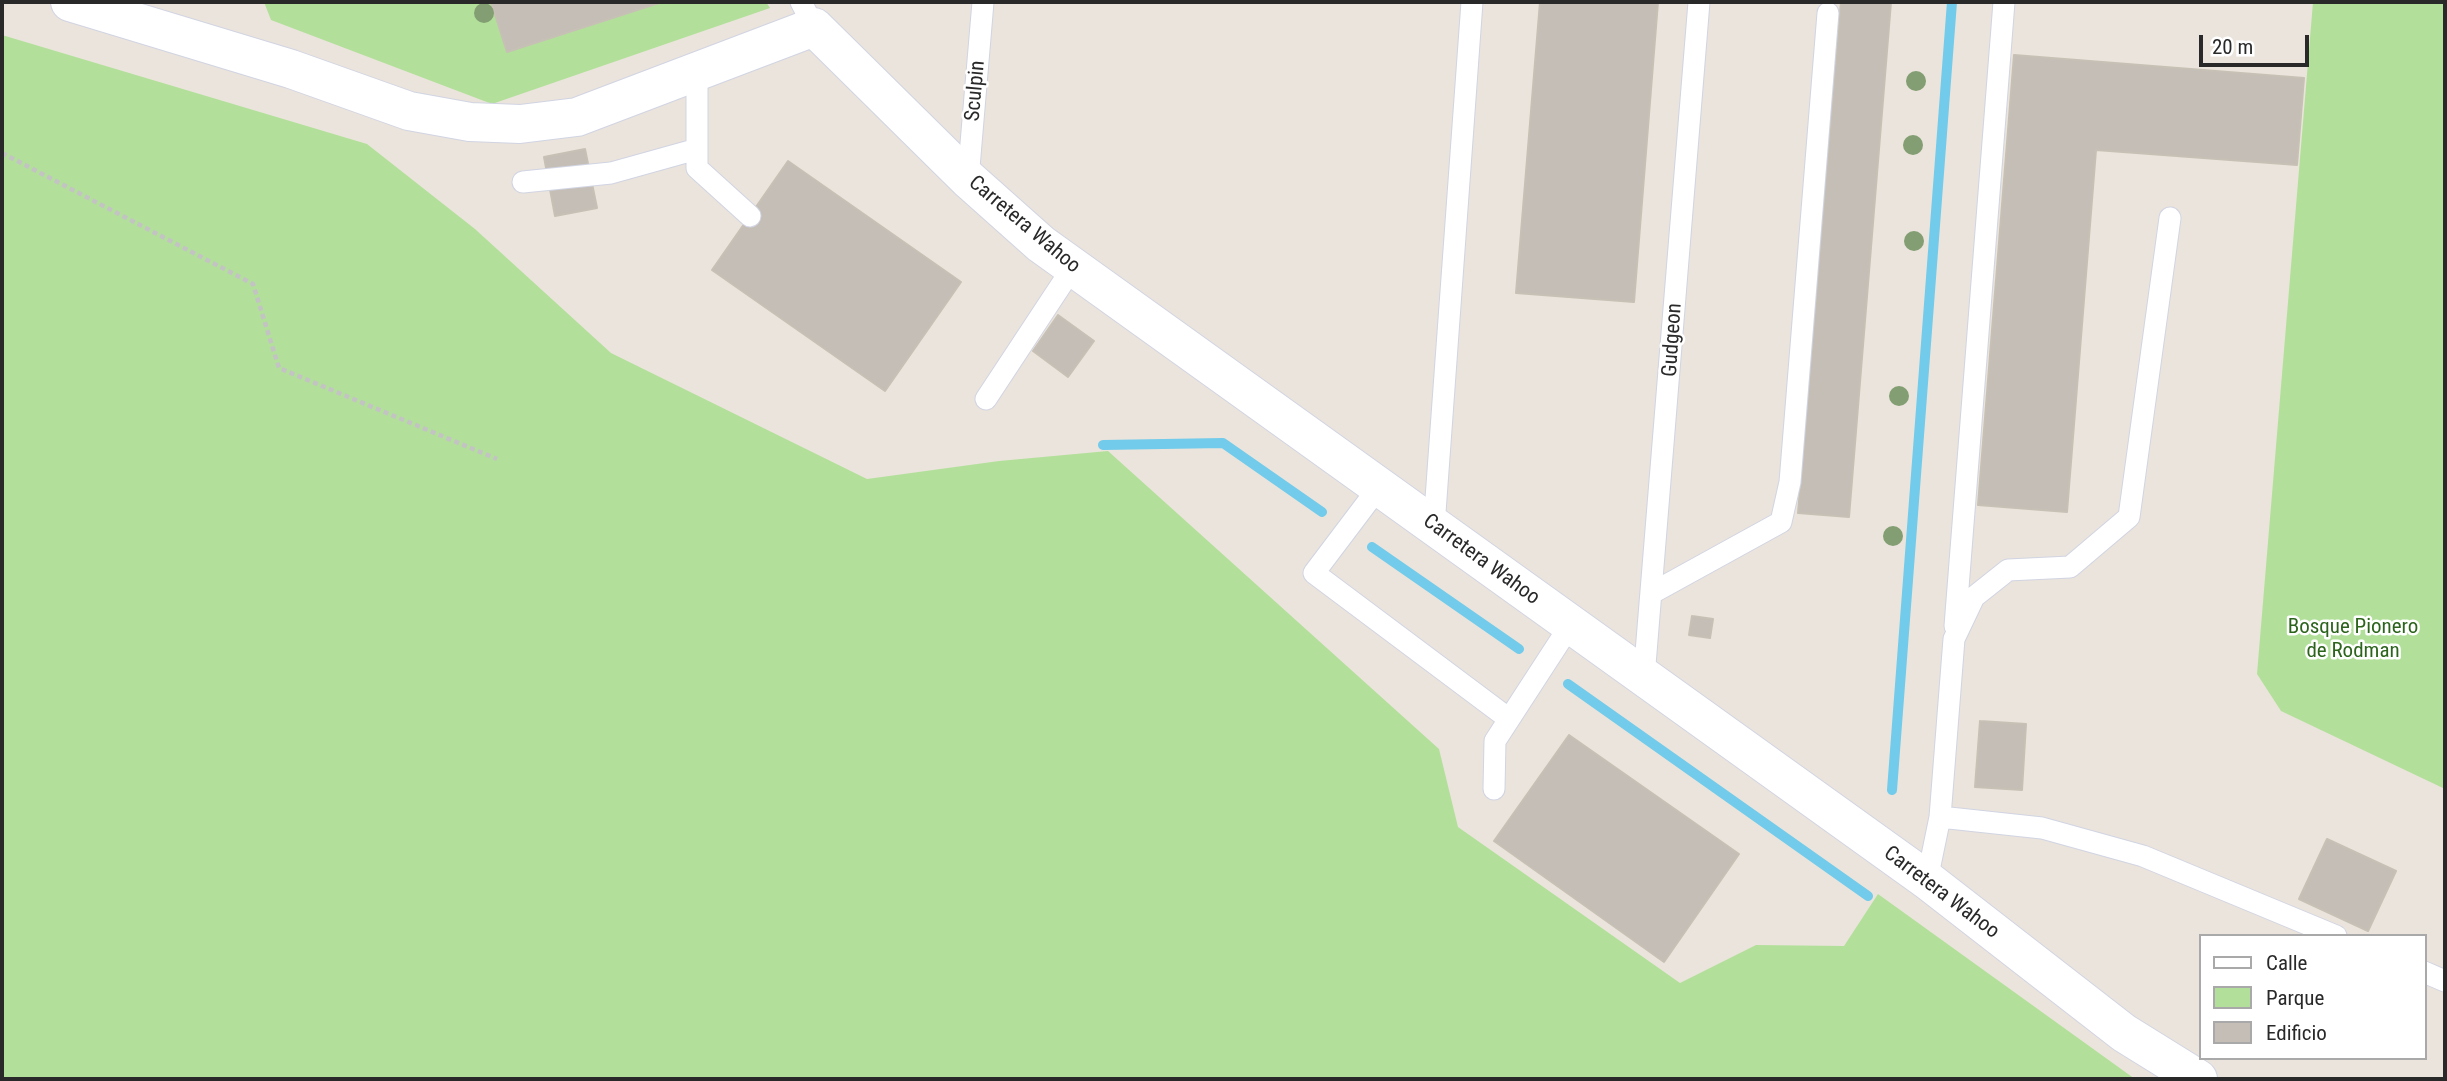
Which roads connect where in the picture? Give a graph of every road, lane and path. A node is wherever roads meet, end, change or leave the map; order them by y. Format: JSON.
{"nodes":[{"id":1,"x":76,"y":2,"type":"edge"},
{"id":2,"x":984,"y":2,"type":"edge"},
{"id":3,"x":1472,"y":2,"type":"edge"},
{"id":4,"x":1699,"y":2,"type":"edge"},
{"id":5,"x":2004,"y":2,"type":"edge"},
{"id":6,"x":1828,"y":13,"type":"dead end"},
{"id":7,"x":807,"y":15,"type":"edge"},
{"id":8,"x":697,"y":72,"type":"junction"},
{"id":9,"x":697,"y":149,"type":"junction"},
{"id":10,"x":2,"y":153,"type":"edge"},
{"id":11,"x":968,"y":179,"type":"junction"},
{"id":12,"x":523,"y":182,"type":"dead end"},
{"id":13,"x":750,"y":216,"type":"dead end"},
{"id":14,"x":2170,"y":218,"type":"dead end"},
{"id":15,"x":1073,"y":267,"type":"junction"},
{"id":16,"x":986,"y":399,"type":"dead end"},
{"id":17,"x":497,"y":459,"type":"dead end"},
{"id":18,"x":1379,"y":487,"type":"junction"},
{"id":19,"x":1434,"y":526,"type":"junction"},
{"id":20,"x":1652,"y":593,"type":"junction"},
{"id":21,"x":1570,"y":624,"type":"junction"},
{"id":22,"x":1954,"y":639,"type":"junction"},
{"id":23,"x":1644,"y":677,"type":"junction"},
{"id":24,"x":1509,"y":719,"type":"junction"},
{"id":25,"x":1494,"y":789,"type":"dead end"},
{"id":26,"x":1940,"y":817,"type":"junction"},
{"id":27,"x":1927,"y":880,"type":"junction"},
{"id":28,"x":2331,"y":934,"type":"edge"},
{"id":29,"x":2426,"y":973,"type":"edge"},
{"id":30,"x":2445,"y":981,"type":"edge"},
{"id":31,"x":2198,"y":1079,"type":"edge"}],
"edges":[{"from":1,"to":8,"type":"street"},
{"from":2,"to":11,"type":"lane","name":"Sculpin"},
{"from":3,"to":19,"type":"lane"},
{"from":4,"to":20,"type":"lane","name":"Gudgeon"},
{"from":5,"to":22,"type":"lane"},
{"from":6,"to":20,"type":"lane"},
{"from":7,"to":8,"type":"street"},
{"from":7,"to":11,"type":"street","name":"Carretera Wahoo"},
{"from":8,"to":9,"type":"lane"},
{"from":9,"to":12,"type":"lane"},
{"from":9,"to":13,"type":"lane"},
{"from":10,"to":17,"type":"path"},
{"from":11,"to":15,"type":"street","name":"Carretera Wahoo"},
{"from":14,"to":22,"type":"lane"},
{"from":15,"to":16,"type":"lane"},
{"from":15,"to":18,"type":"street","name":"Carretera Wahoo"},
{"from":18,"to":19,"type":"street","name":"Carretera Wahoo"},
{"from":18,"to":24,"type":"lane"},
{"from":19,"to":21,"type":"street","name":"Carretera Wahoo"},
{"from":20,"to":23,"type":"lane","name":"Gudgeon"},
{"from":21,"to":23,"type":"street","name":"Carretera Wahoo"},
{"from":21,"to":24,"type":"lane"},
{"from":22,"to":26,"type":"lane"},
{"from":23,"to":27,"type":"street","name":"Carretera Wahoo"},
{"from":24,"to":25,"type":"lane"},
{"from":26,"to":27,"type":"lane"},
{"from":26,"to":28,"type":"lane"},
{"from":27,"to":31,"type":"street","name":"Carretera Wahoo"},
{"from":29,"to":30,"type":"lane"}]}
